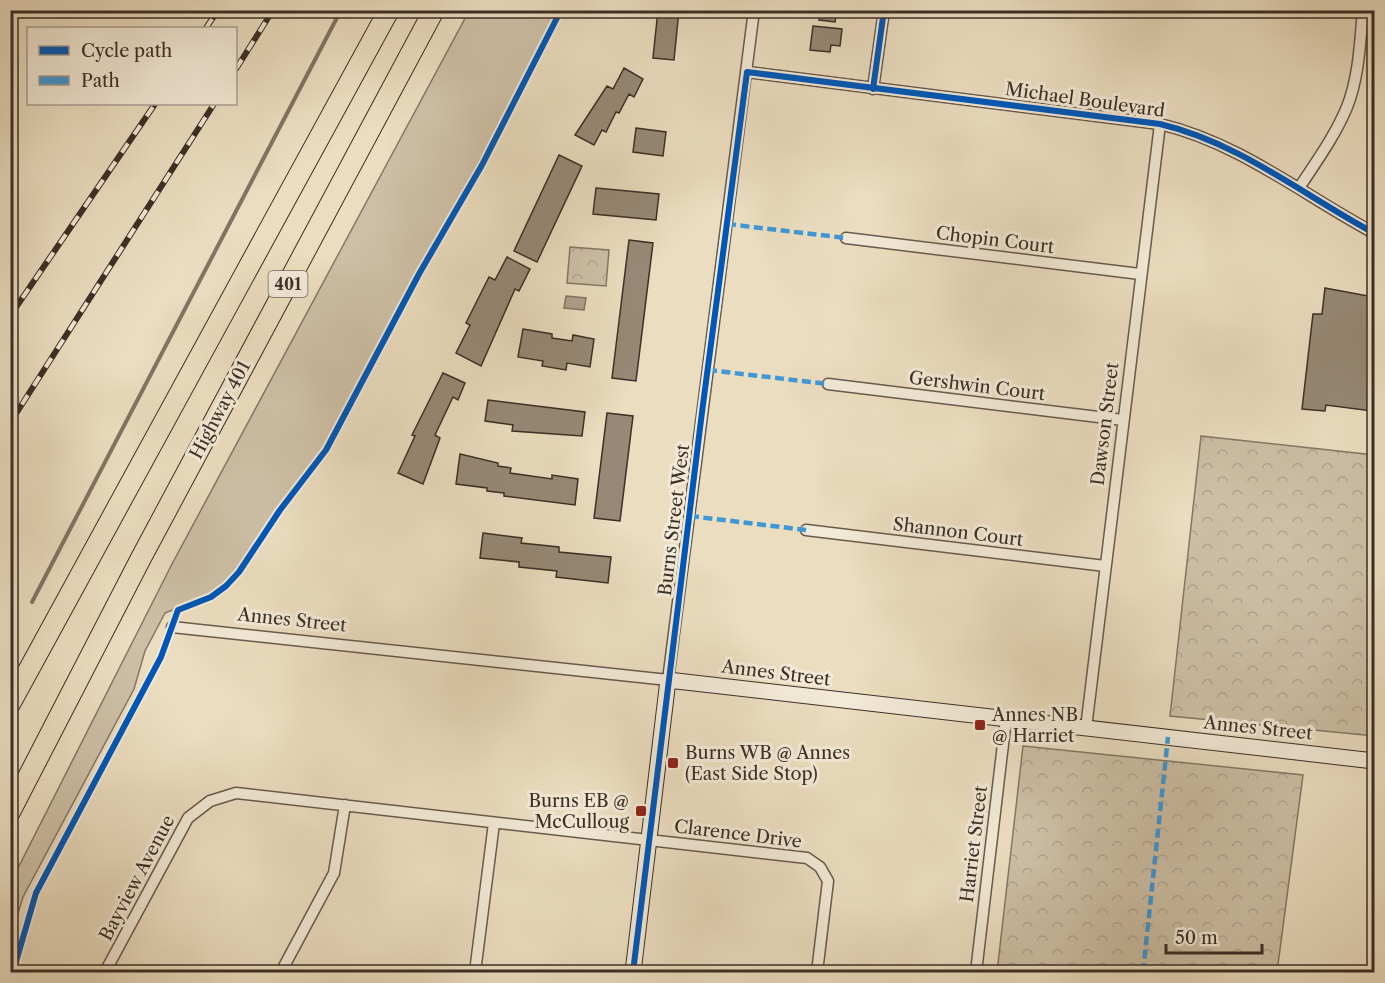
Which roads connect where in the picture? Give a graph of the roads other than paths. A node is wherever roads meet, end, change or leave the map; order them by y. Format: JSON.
{"nodes":[{"id":1,"x":389,"y":10,"type":"edge"},
{"id":2,"x":434,"y":10,"type":"edge"},
{"id":3,"x":754,"y":10,"type":"edge"},
{"id":4,"x":884,"y":10,"type":"edge"},
{"id":5,"x":1363,"y":10,"type":"edge"},
{"id":6,"x":747,"y":72,"type":"junction"},
{"id":7,"x":873,"y":88,"type":"junction"},
{"id":8,"x":1160,"y":124,"type":"junction"},
{"id":9,"x":1299,"y":188,"type":"junction"},
{"id":10,"x":1374,"y":233,"type":"edge"},
{"id":11,"x":846,"y":238,"type":"dead end"},
{"id":12,"x":1140,"y":274,"type":"junction"},
{"id":13,"x":828,"y":384,"type":"dead end"},
{"id":14,"x":1123,"y":420,"type":"junction"},
{"id":15,"x":806,"y":530,"type":"dead end"},
{"id":16,"x":1105,"y":567,"type":"junction"},
{"id":17,"x":172,"y":627,"type":"dead end"},
{"id":18,"x":668,"y":680,"type":"junction"},
{"id":19,"x":10,"y":704,"type":"edge"},
{"id":20,"x":1006,"y":719,"type":"junction"},
{"id":21,"x":1086,"y":728,"type":"junction"},
{"id":22,"x":1374,"y":761,"type":"edge"},
{"id":23,"x":345,"y":805,"type":"junction"},
{"id":24,"x":10,"y":812,"type":"edge"},
{"id":25,"x":494,"y":823,"type":"junction"},
{"id":26,"x":650,"y":839,"type":"junction"},
{"id":27,"x":105,"y":972,"type":"edge"},
{"id":28,"x":281,"y":972,"type":"edge"},
{"id":29,"x":475,"y":972,"type":"edge"},
{"id":30,"x":633,"y":972,"type":"edge"},
{"id":31,"x":817,"y":972,"type":"edge"},
{"id":32,"x":976,"y":972,"type":"edge"}],
"edges":[{"from":1,"to":19,"type":"highway","number":"401"},
{"from":2,"to":24,"type":"highway","name":"Highway 401","number":"401"},
{"from":3,"to":6,"type":"street","name":"Burns Street West"},
{"from":4,"to":7,"type":"street"},
{"from":5,"to":9,"type":"street"},
{"from":6,"to":7,"type":"street","name":"Michael Boulevard"},
{"from":6,"to":18,"type":"street","name":"Burns Street West"},
{"from":7,"to":8,"type":"street","name":"Michael Boulevard"},
{"from":8,"to":9,"type":"street","name":"Michael Boulevard"},
{"from":8,"to":12,"type":"street","name":"Dawson Street"},
{"from":9,"to":10,"type":"street","name":"Michael Boulevard"},
{"from":11,"to":12,"type":"street","name":"Chopin Court"},
{"from":12,"to":14,"type":"street","name":"Dawson Street"},
{"from":13,"to":14,"type":"street","name":"Gershwin Court"},
{"from":14,"to":16,"type":"street","name":"Dawson Street"},
{"from":15,"to":16,"type":"street","name":"Shannon Court"},
{"from":16,"to":21,"type":"street","name":"Dawson Street"},
{"from":17,"to":18,"type":"street","name":"Annes Street"},
{"from":18,"to":20,"type":"street","name":"Annes Street"},
{"from":18,"to":26,"type":"street","name":"Burns Street West"},
{"from":20,"to":21,"type":"street","name":"Annes Street"},
{"from":20,"to":32,"type":"street","name":"Harriet Street"},
{"from":21,"to":22,"type":"street","name":"Annes Street"},
{"from":23,"to":25,"type":"street","name":"Bayview Avenue"},
{"from":23,"to":27,"type":"street","name":"Bayview Avenue"},
{"from":23,"to":28,"type":"street"},
{"from":25,"to":26,"type":"street","name":"Clarence Drive"},
{"from":25,"to":29,"type":"street"},
{"from":26,"to":30,"type":"street","name":"Burns Street West"},
{"from":26,"to":31,"type":"street","name":"Clarence Drive"}]}
